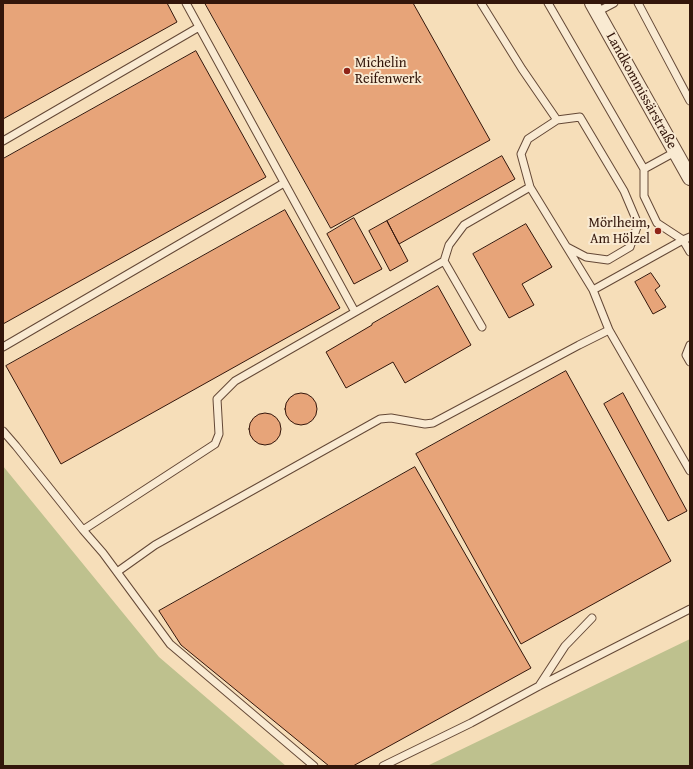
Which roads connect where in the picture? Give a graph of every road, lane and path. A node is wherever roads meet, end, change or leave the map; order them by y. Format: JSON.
{"nodes":[{"id":1,"x":186,"y":3,"type":"edge"},
{"id":2,"x":482,"y":3,"type":"edge"},
{"id":3,"x":548,"y":3,"type":"edge"},
{"id":4,"x":614,"y":3,"type":"edge"},
{"id":5,"x":638,"y":3,"type":"edge"},
{"id":6,"x":594,"y":7,"type":"edge"},
{"id":7,"x":199,"y":27,"type":"junction"},
{"id":8,"x":690,"y":101,"type":"edge"},
{"id":9,"x":557,"y":120,"type":"junction"},
{"id":10,"x":3,"y":142,"type":"edge"},
{"id":11,"x":675,"y":152,"type":"junction"},
{"id":12,"x":644,"y":169,"type":"junction"},
{"id":13,"x":690,"y":178,"type":"edge"},
{"id":14,"x":284,"y":183,"type":"junction"},
{"id":15,"x":530,"y":187,"type":"junction"},
{"id":16,"x":686,"y":239,"type":"edge"},
{"id":17,"x":567,"y":247,"type":"junction"},
{"id":18,"x":690,"y":252,"type":"edge"},
{"id":19,"x":444,"y":261,"type":"junction"},
{"id":20,"x":593,"y":290,"type":"junction"},
{"id":21,"x":355,"y":312,"type":"junction"},
{"id":22,"x":482,"y":326,"type":"dead end"},
{"id":23,"x":609,"y":330,"type":"junction"},
{"id":24,"x":690,"y":345,"type":"edge"},
{"id":25,"x":3,"y":347,"type":"edge"},
{"id":26,"x":690,"y":362,"type":"edge"},
{"id":27,"x":3,"y":431,"type":"edge"},
{"id":28,"x":690,"y":470,"type":"edge"},
{"id":29,"x":83,"y":530,"type":"junction"},
{"id":30,"x":117,"y":572,"type":"junction"},
{"id":31,"x":690,"y":609,"type":"edge"},
{"id":32,"x":592,"y":618,"type":"dead end"},
{"id":33,"x":539,"y":686,"type":"junction"},
{"id":34,"x":314,"y":766,"type":"edge"},
{"id":35,"x":383,"y":766,"type":"edge"}],
"edges":[{"from":1,"to":7,"type":"lane"},
{"from":2,"to":9,"type":"lane"},
{"from":3,"to":12,"type":"lane"},
{"from":4,"to":6,"type":"lane"},
{"from":5,"to":8,"type":"lane"},
{"from":6,"to":11,"type":"street","name":"Landkommissärstraße"},
{"from":7,"to":10,"type":"lane"},
{"from":7,"to":14,"type":"lane"},
{"from":9,"to":15,"type":"lane"},
{"from":9,"to":17,"type":"lane"},
{"from":11,"to":12,"type":"lane"},
{"from":11,"to":13,"type":"street","name":"Landkommissärstraße"},
{"from":12,"to":16,"type":"lane"},
{"from":14,"to":21,"type":"lane"},
{"from":14,"to":25,"type":"lane"},
{"from":15,"to":17,"type":"lane"},
{"from":15,"to":19,"type":"lane"},
{"from":16,"to":18,"type":"lane"},
{"from":16,"to":20,"type":"lane"},
{"from":17,"to":20,"type":"lane"},
{"from":19,"to":21,"type":"lane"},
{"from":19,"to":22,"type":"lane"},
{"from":20,"to":23,"type":"lane"},
{"from":21,"to":29,"type":"lane"},
{"from":23,"to":28,"type":"lane"},
{"from":23,"to":30,"type":"lane"},
{"from":24,"to":26,"type":"lane"},
{"from":27,"to":29,"type":"lane"},
{"from":29,"to":30,"type":"lane"},
{"from":30,"to":34,"type":"lane"},
{"from":31,"to":33,"type":"lane"},
{"from":32,"to":33,"type":"lane"},
{"from":33,"to":35,"type":"lane"}]}
